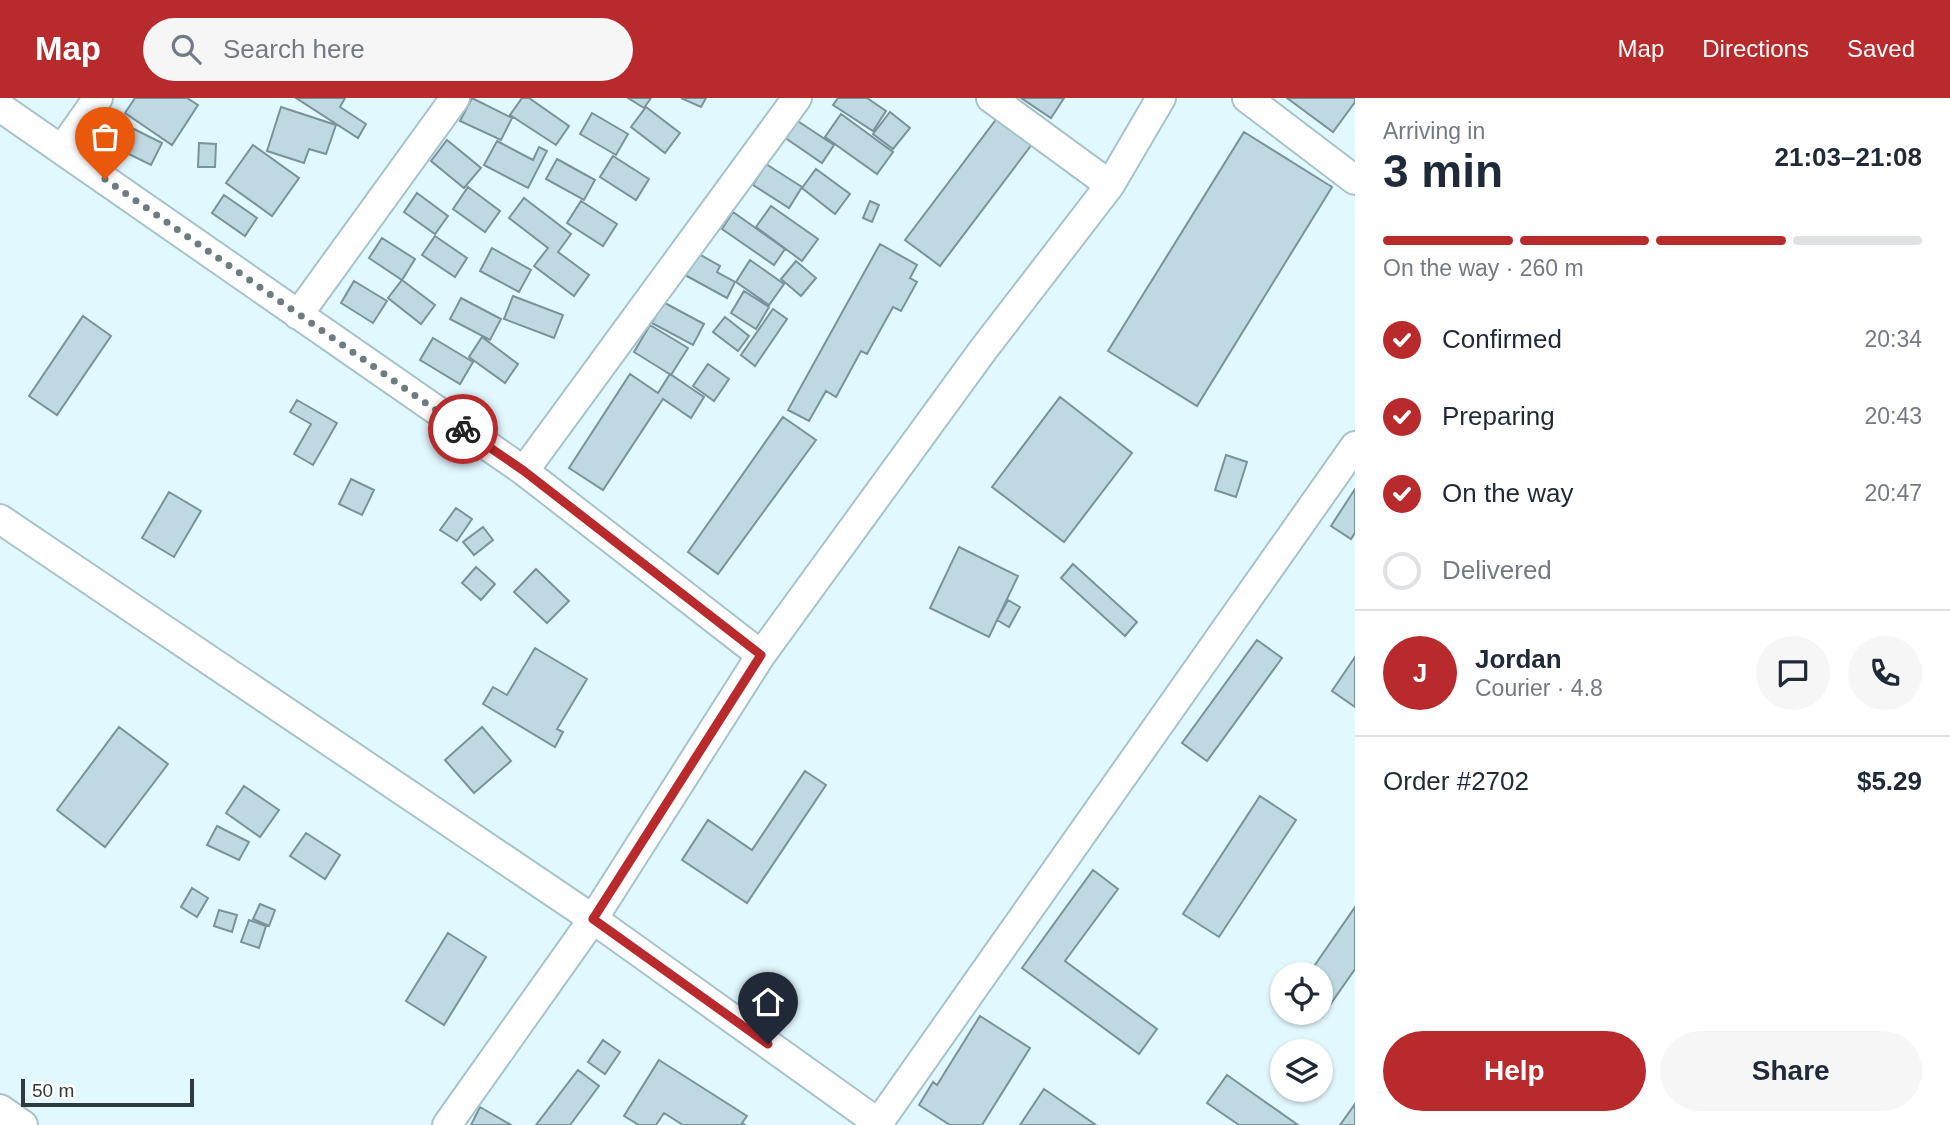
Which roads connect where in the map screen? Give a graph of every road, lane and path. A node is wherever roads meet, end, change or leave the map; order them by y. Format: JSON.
{"nodes":[{"id":1,"x":98,"y":98,"type":"edge"},
{"id":2,"x":455,"y":98,"type":"edge"},
{"id":3,"x":797,"y":98,"type":"edge"},
{"id":4,"x":991,"y":98,"type":"edge"},
{"id":5,"x":1161,"y":98,"type":"edge"},
{"id":6,"x":1247,"y":98,"type":"edge"},
{"id":7,"x":0,"y":107,"type":"edge"},
{"id":8,"x":62,"y":149,"type":"junction"},
{"id":9,"x":1355,"y":180,"type":"edge"},
{"id":10,"x":1110,"y":185,"type":"junction"},
{"id":11,"x":298,"y":315,"type":"junction"},
{"id":12,"x":1355,"y":446,"type":"edge"},
{"id":13,"x":524,"y":471,"type":"junction"},
{"id":14,"x":0,"y":519,"type":"edge"},
{"id":15,"x":761,"y":655,"type":"junction"},
{"id":16,"x":593,"y":919,"type":"junction"},
{"id":17,"x":0,"y":1109,"type":"edge"},
{"id":18,"x":878,"y":1124,"type":"edge"},
{"id":19,"x":23,"y":1125,"type":"edge"},
{"id":20,"x":447,"y":1125,"type":"edge"}],
"edges":[{"from":1,"to":8,"type":"street"},
{"from":2,"to":11,"type":"street"},
{"from":3,"to":13,"type":"street"},
{"from":4,"to":10,"type":"street"},
{"from":5,"to":10,"type":"street"},
{"from":6,"to":9,"type":"street"},
{"from":7,"to":8,"type":"street"},
{"from":8,"to":11,"type":"street"},
{"from":10,"to":15,"type":"street"},
{"from":11,"to":13,"type":"street"},
{"from":12,"to":18,"type":"street"},
{"from":13,"to":15,"type":"street"},
{"from":14,"to":16,"type":"street"},
{"from":15,"to":16,"type":"street"},
{"from":16,"to":18,"type":"street"},
{"from":16,"to":20,"type":"street"},
{"from":17,"to":19,"type":"street"}]}
